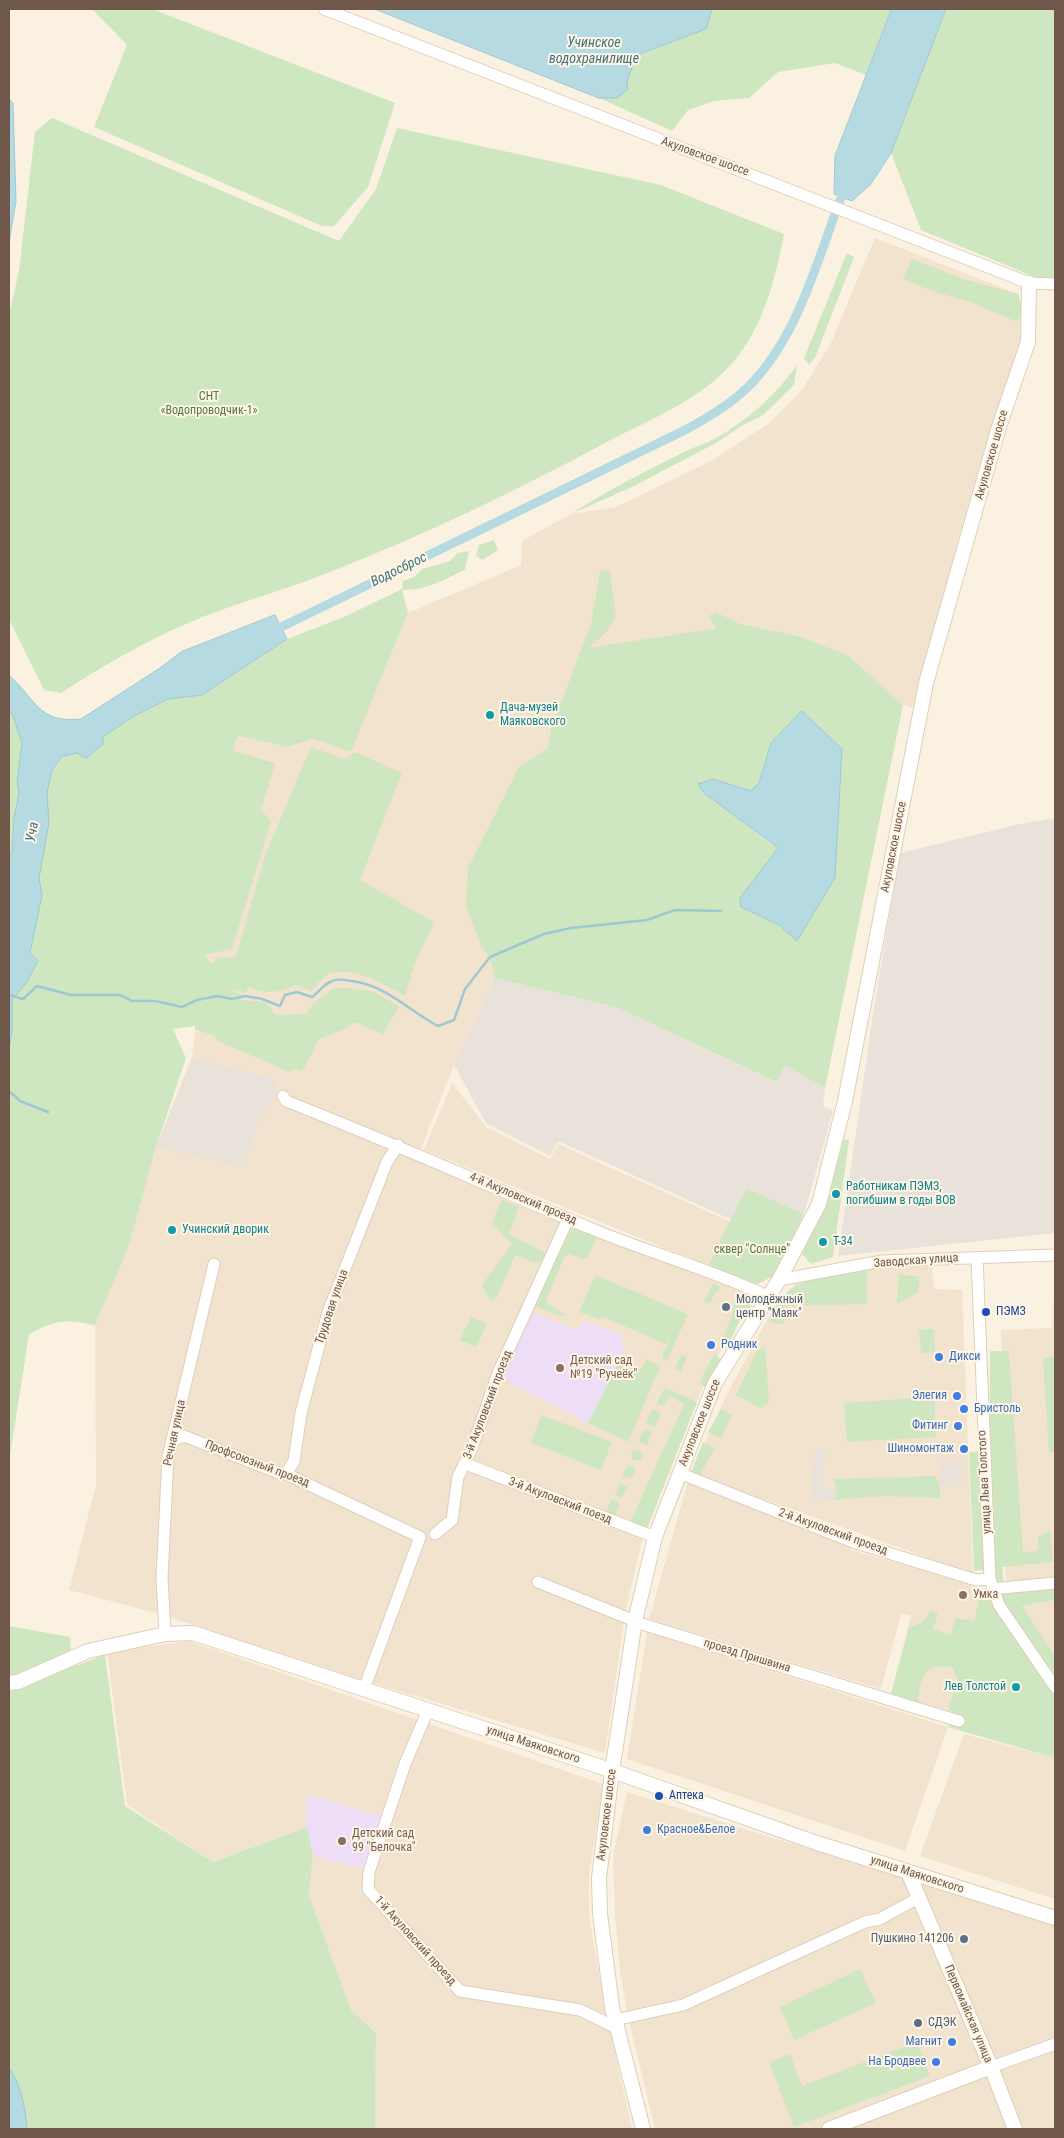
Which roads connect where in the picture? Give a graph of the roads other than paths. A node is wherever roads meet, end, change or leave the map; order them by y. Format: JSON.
{"nodes":[{"id":1,"x":324,"y":9,"type":"edge"},
{"id":2,"x":1029,"y":283,"type":"junction"},
{"id":3,"x":1055,"y":284,"type":"edge"},
{"id":4,"x":283,"y":1096,"type":"dead end"},
{"id":5,"x":398,"y":1145,"type":"junction"},
{"id":6,"x":568,"y":1219,"type":"junction"},
{"id":7,"x":1055,"y":1256,"type":"edge"},
{"id":8,"x":977,"y":1258,"type":"junction"},
{"id":9,"x":214,"y":1264,"type":"dead end"},
{"id":10,"x":779,"y":1280,"type":"junction"},
{"id":11,"x":767,"y":1296,"type":"junction"},
{"id":12,"x":173,"y":1440,"type":"junction"},
{"id":13,"x":466,"y":1464,"type":"junction"},
{"id":14,"x":679,"y":1473,"type":"junction"},
{"id":15,"x":286,"y":1474,"type":"junction"},
{"id":16,"x":435,"y":1534,"type":"dead end"},
{"id":17,"x":655,"y":1537,"type":"junction"},
{"id":18,"x":538,"y":1582,"type":"dead end"},
{"id":19,"x":1055,"y":1583,"type":"edge"},
{"id":20,"x":991,"y":1584,"type":"junction"},
{"id":21,"x":635,"y":1620,"type":"junction"},
{"id":22,"x":164,"y":1634,"type":"junction"},
{"id":23,"x":9,"y":1683,"type":"edge"},
{"id":24,"x":1055,"y":1686,"type":"edge"},
{"id":25,"x":364,"y":1689,"type":"junction"},
{"id":26,"x":428,"y":1710,"type":"junction"},
{"id":27,"x":959,"y":1721,"type":"dead end"},
{"id":28,"x":612,"y":1771,"type":"junction"},
{"id":29,"x":908,"y":1872,"type":"junction"},
{"id":30,"x":918,"y":1898,"type":"junction"},
{"id":31,"x":1055,"y":1918,"type":"edge"},
{"id":32,"x":616,"y":2024,"type":"junction"},
{"id":33,"x":1055,"y":2044,"type":"edge"},
{"id":34,"x":991,"y":2067,"type":"junction"},
{"id":35,"x":643,"y":2129,"type":"edge"},
{"id":36,"x":829,"y":2129,"type":"edge"},
{"id":37,"x":1015,"y":2129,"type":"edge"}],
"edges":[{"from":1,"to":2,"type":"street","name":"Акуловское шоссе"},
{"from":2,"to":3,"type":"street"},
{"from":2,"to":10,"type":"street","name":"Акуловское шоссе"},
{"from":4,"to":5,"type":"street","name":"4-й Акуловский проезд"},
{"from":5,"to":6,"type":"street","name":"4-й Акуловский проезд"},
{"from":5,"to":15,"type":"street","name":"Трудовая улица"},
{"from":6,"to":11,"type":"street","name":"4-й Акуловский проезд"},
{"from":6,"to":13,"type":"street","name":"3-й Акуловский проезд"},
{"from":7,"to":8,"type":"street","name":"Заводская улица"},
{"from":8,"to":10,"type":"street","name":"Заводская улица"},
{"from":8,"to":20,"type":"street","name":"улица Льва Толстого"},
{"from":9,"to":12,"type":"street","name":"Речная улица"},
{"from":10,"to":11,"type":"street","name":"Акуловское шоссе"},
{"from":11,"to":14,"type":"street","name":"Акуловское шоссе"},
{"from":12,"to":15,"type":"street","name":"Профсоюзный проезд"},
{"from":12,"to":22,"type":"street","name":"Речная улица"},
{"from":13,"to":16,"type":"street","name":"3-й Акуловский проезд"},
{"from":13,"to":17,"type":"street","name":"3-й Акуловский поезд"},
{"from":14,"to":17,"type":"street","name":"Акуловское шоссе"},
{"from":14,"to":20,"type":"street","name":"2-й Акуловский проезд"},
{"from":15,"to":25,"type":"street","name":"Профсоюзный проезд"},
{"from":17,"to":21,"type":"street","name":"Акуловское шоссе"},
{"from":18,"to":21,"type":"street","name":"проезд Пришвина"},
{"from":19,"to":20,"type":"street","name":"2-й Акуловский проезд"},
{"from":20,"to":24,"type":"street","name":"улица Льва Толстого"},
{"from":21,"to":27,"type":"street","name":"проезд Пришвина"},
{"from":21,"to":28,"type":"street","name":"Акуловское шоссе"},
{"from":22,"to":23,"type":"street","name":"улица Маяковского"},
{"from":22,"to":25,"type":"street","name":"улица Маяковского"},
{"from":25,"to":26,"type":"street","name":"улица Маяковского"},
{"from":26,"to":28,"type":"street","name":"улица Маяковского"},
{"from":26,"to":32,"type":"street","name":"1-й Акуловский проезд"},
{"from":28,"to":29,"type":"street","name":"улица Маяковского"},
{"from":28,"to":32,"type":"street","name":"Акуловское шоссе"},
{"from":29,"to":30,"type":"street","name":"Первомайская улица"},
{"from":29,"to":31,"type":"street","name":"улица Маяковского"},
{"from":30,"to":32,"type":"street"},
{"from":30,"to":34,"type":"street","name":"Первомайская улица"},
{"from":32,"to":35,"type":"street","name":"Акуловское шоссе"},
{"from":33,"to":34,"type":"street"},
{"from":34,"to":36,"type":"street"},
{"from":34,"to":37,"type":"street","name":"Первомайская улица"}]}
